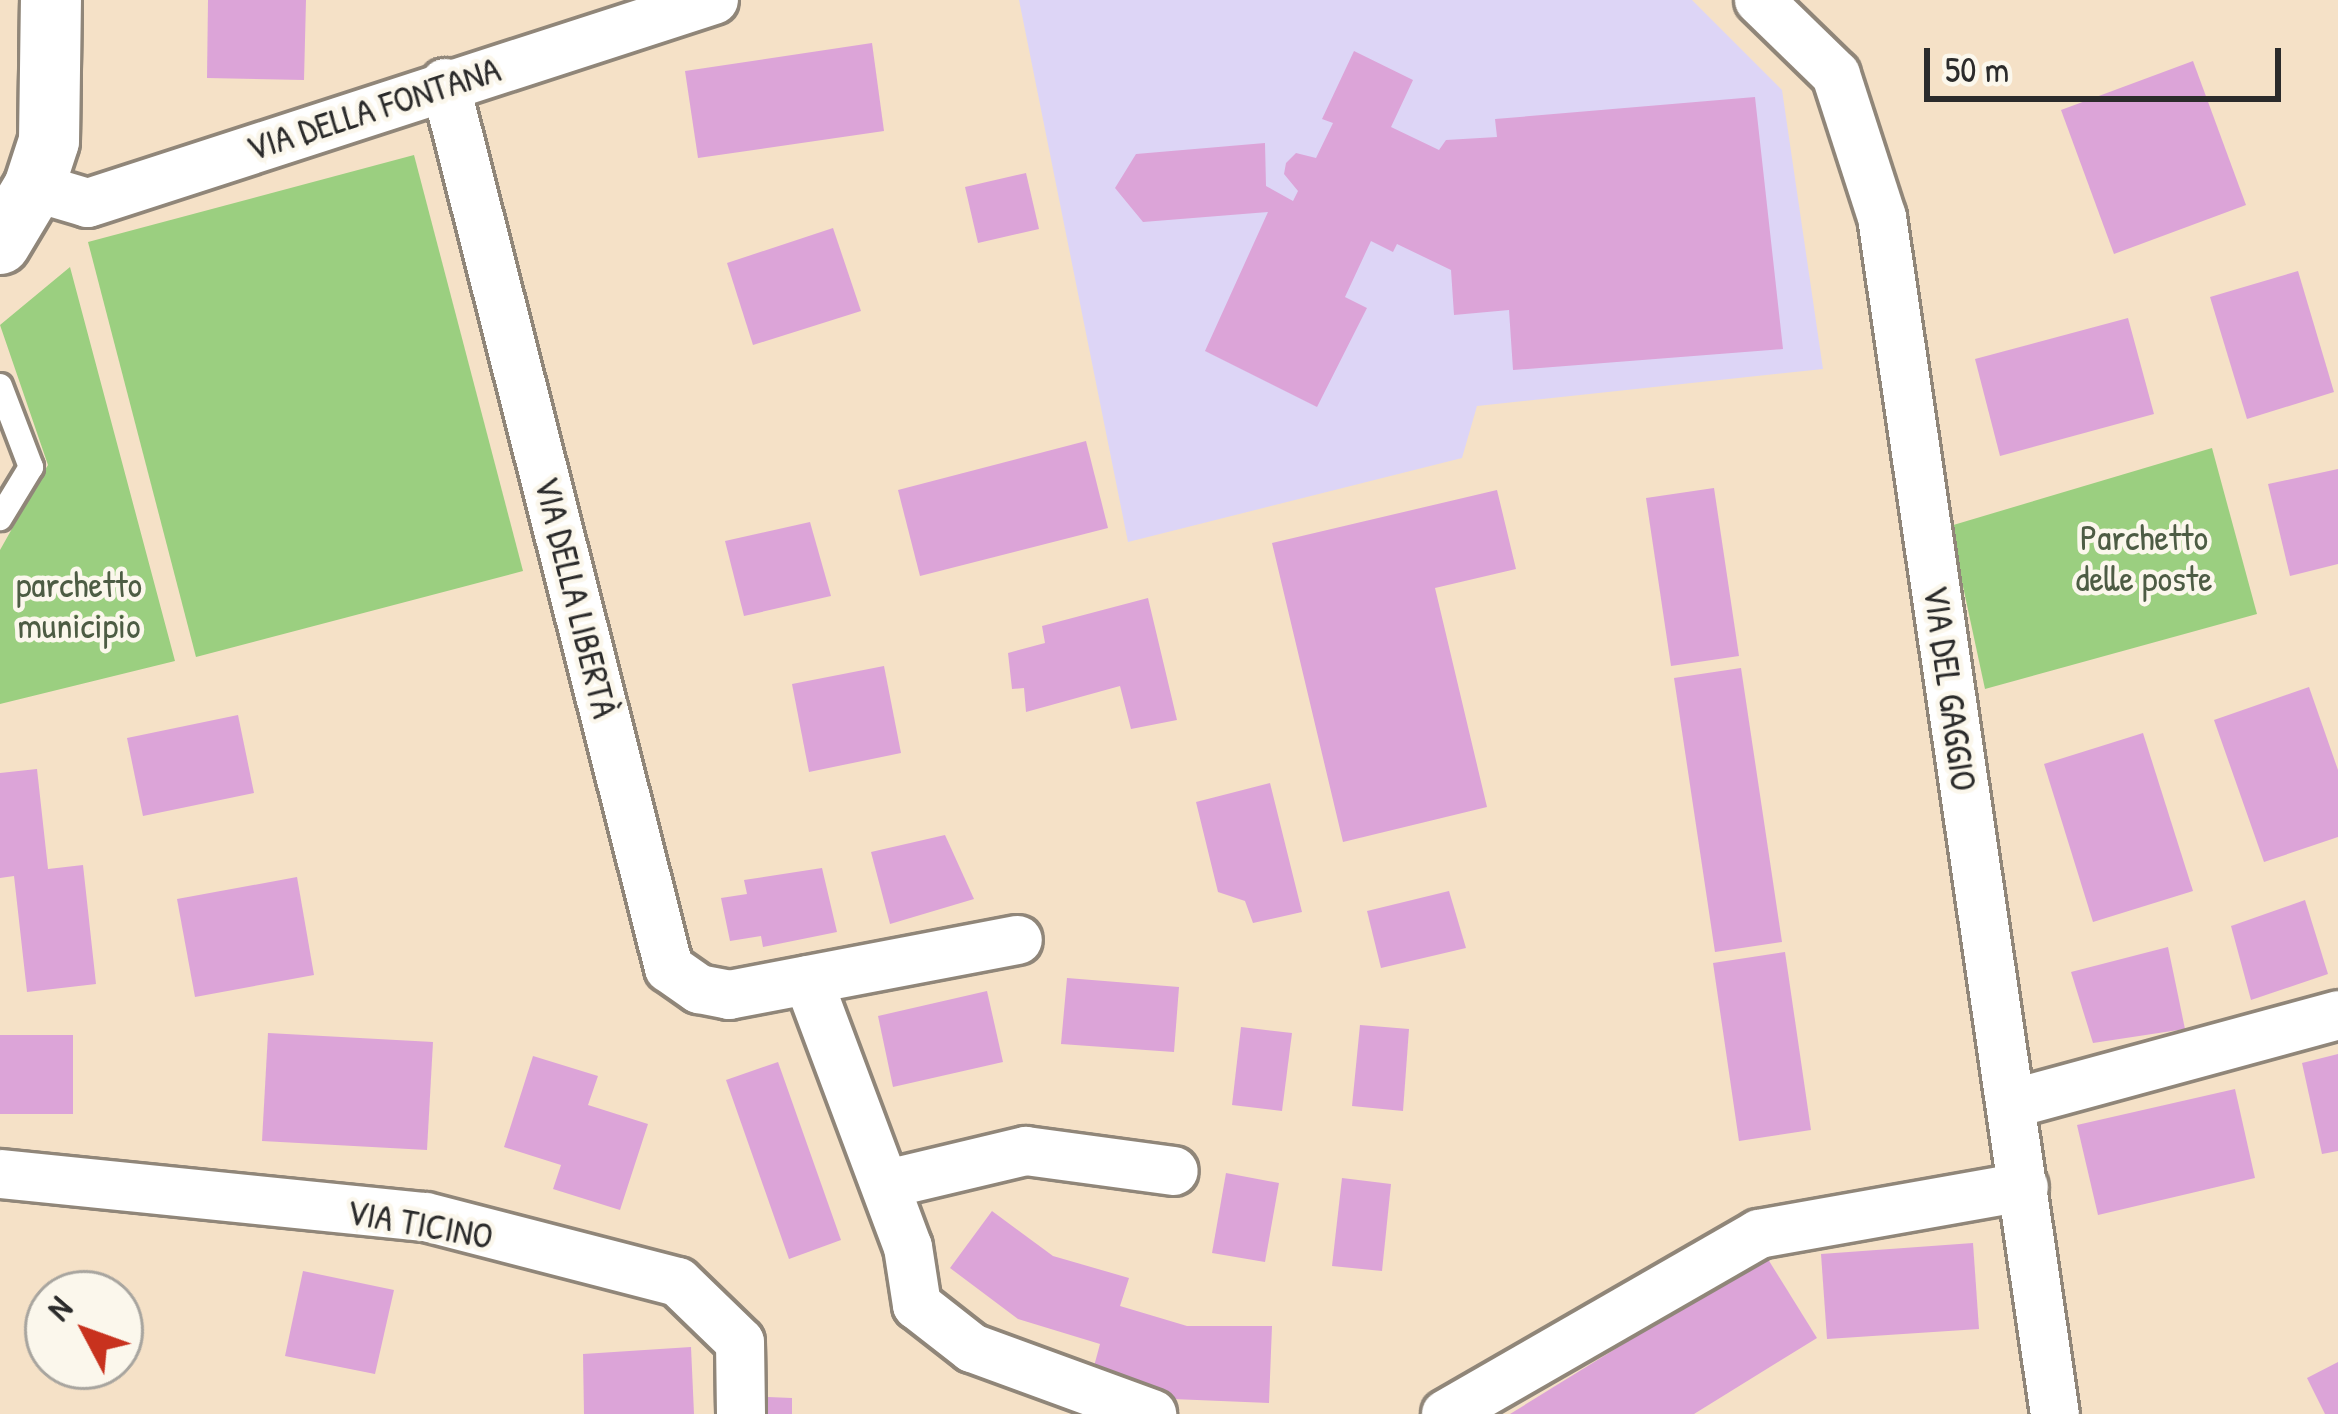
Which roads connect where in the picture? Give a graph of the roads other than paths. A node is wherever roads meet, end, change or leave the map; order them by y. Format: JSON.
{"nodes":[{"id":1,"x":51,"y":0,"type":"edge"},
{"id":2,"x":714,"y":0,"type":"edge"},
{"id":3,"x":1759,"y":0,"type":"edge"},
{"id":4,"x":446,"y":83,"type":"junction"},
{"id":5,"x":34,"y":187,"type":"junction"},
{"id":6,"x":0,"y":244,"type":"edge"},
{"id":7,"x":0,"y":386,"type":"edge"},
{"id":8,"x":0,"y":518,"type":"edge"},
{"id":9,"x":1018,"y":940,"type":"dead end"},
{"id":10,"x":808,"y":980,"type":"junction"},
{"id":11,"x":2338,"y":1016,"type":"edge"},
{"id":12,"x":2012,"y":1104,"type":"junction"},
{"id":13,"x":1174,"y":1171,"type":"dead end"},
{"id":14,"x":0,"y":1174,"type":"edge"},
{"id":15,"x":887,"y":1184,"type":"junction"},
{"id":16,"x":2024,"y":1187,"type":"junction"},
{"id":17,"x":741,"y":1414,"type":"edge"},
{"id":18,"x":1152,"y":1414,"type":"edge"},
{"id":19,"x":1446,"y":1414,"type":"edge"},
{"id":20,"x":2055,"y":1414,"type":"edge"}],
"edges":[{"from":1,"to":5,"type":"street"},
{"from":2,"to":4,"type":"street","name":"VIA DELLA FONTANA"},
{"from":3,"to":12,"type":"street","name":"VIA DEL GAGGIO"},
{"from":4,"to":5,"type":"street","name":"VIA DELLA FONTANA"},
{"from":4,"to":10,"type":"street","name":"VIA DELLA LIBERTÀ"},
{"from":5,"to":6,"type":"street"},
{"from":7,"to":8,"type":"lane"},
{"from":9,"to":10,"type":"street","name":"VIA DELLA LIBERTÀ"},
{"from":10,"to":15,"type":"street"},
{"from":11,"to":12,"type":"street"},
{"from":12,"to":16,"type":"street","name":"VIA DEL GAGGIO"},
{"from":13,"to":15,"type":"street"},
{"from":14,"to":17,"type":"street","name":"VIA TICINO"},
{"from":15,"to":18,"type":"street"},
{"from":16,"to":19,"type":"street"},
{"from":16,"to":20,"type":"street","name":"VIA DEL GAGGIO"}]}
